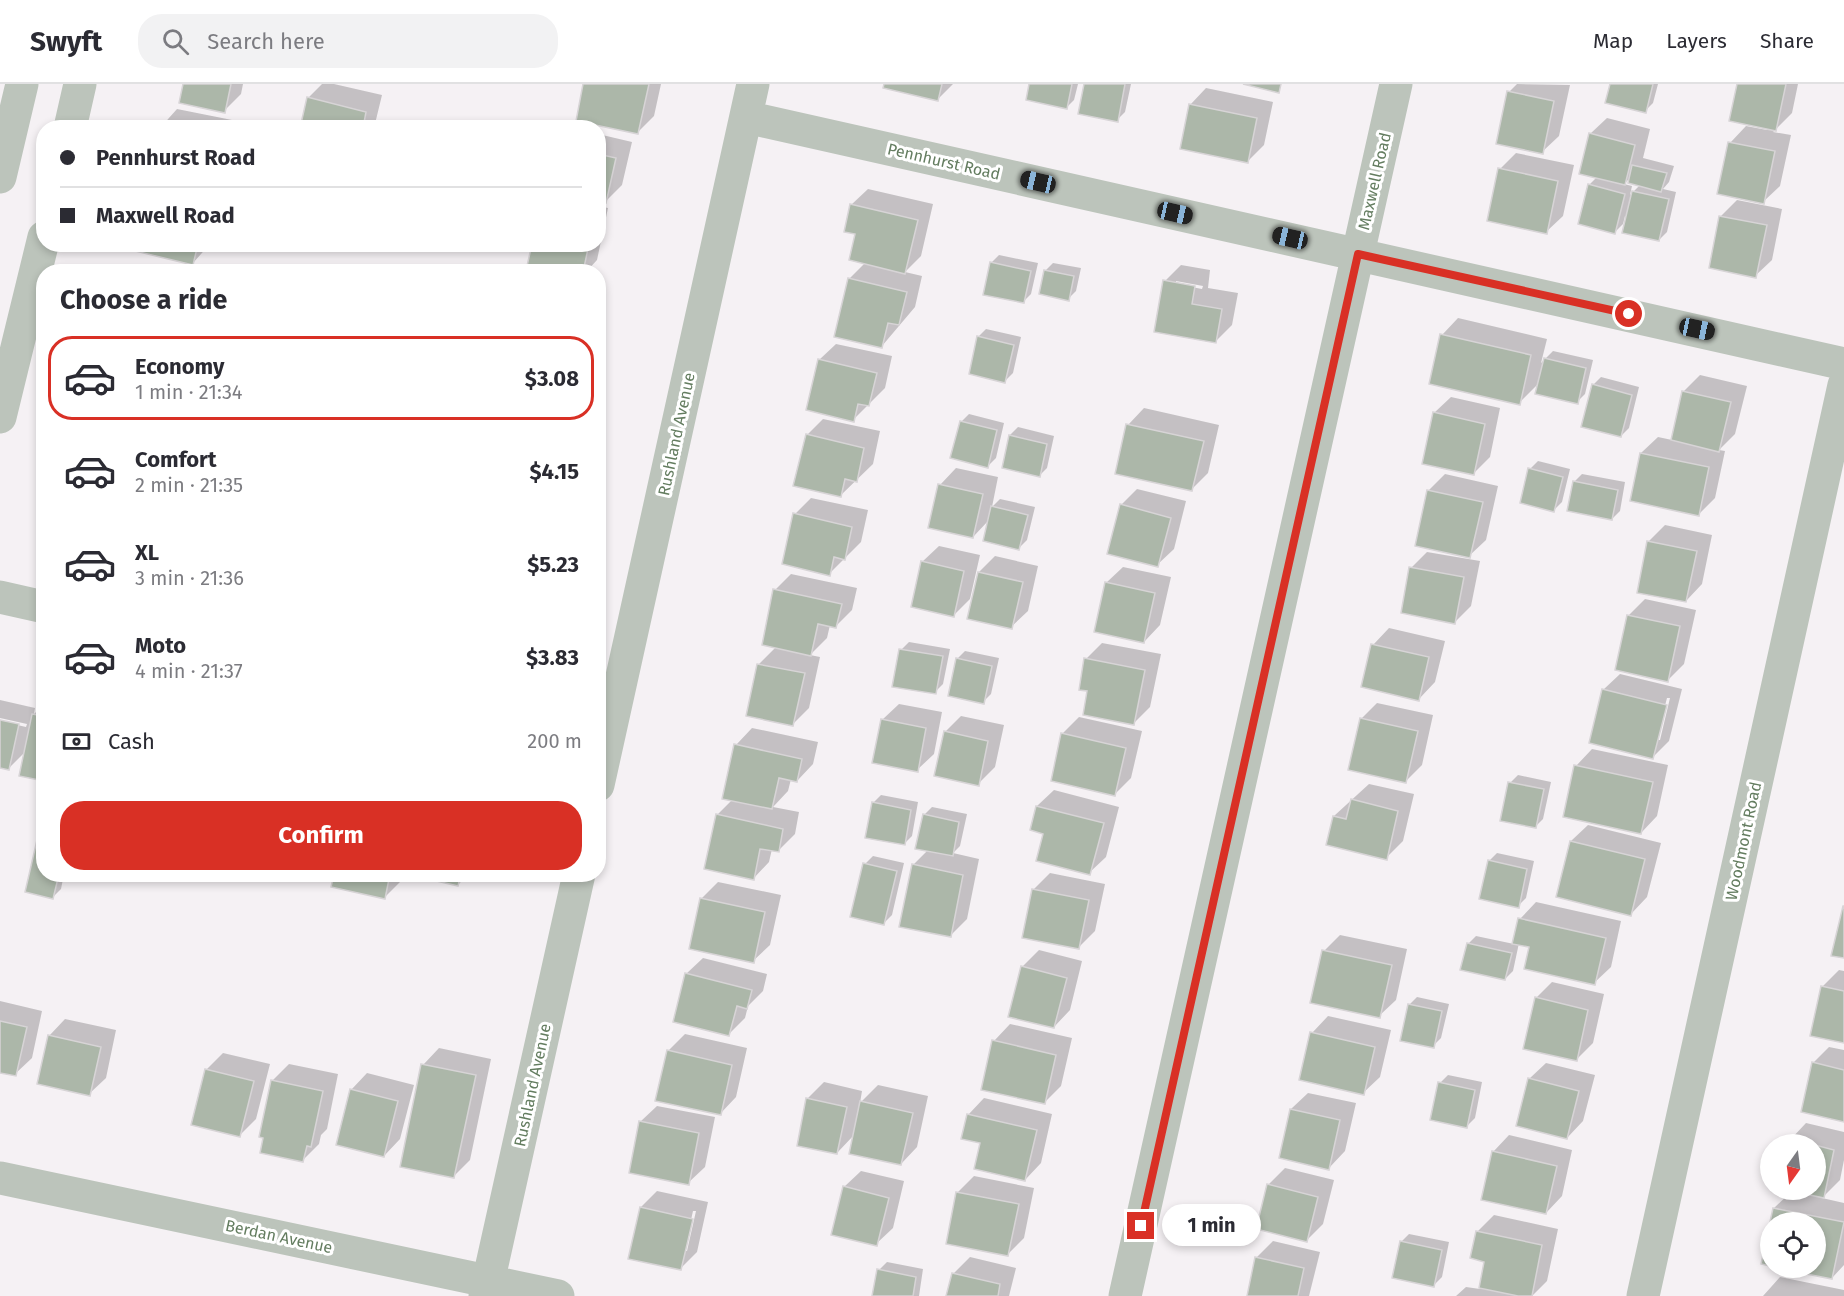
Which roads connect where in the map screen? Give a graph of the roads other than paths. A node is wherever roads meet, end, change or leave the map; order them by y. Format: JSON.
{"nodes":[{"id":1,"x":22,"y":84,"type":"edge"},
{"id":2,"x":80,"y":84,"type":"edge"},
{"id":3,"x":753,"y":84,"type":"edge"},
{"id":4,"x":1396,"y":84,"type":"edge"},
{"id":5,"x":746,"y":117,"type":"junction"},
{"id":6,"x":72,"y":120,"type":"edge"},
{"id":7,"x":0,"y":177,"type":"edge"},
{"id":8,"x":1358,"y":254,"type":"junction"},
{"id":9,"x":36,"y":270,"type":"edge"},
{"id":10,"x":1844,"y":364,"type":"edge"},
{"id":11,"x":1844,"y":385,"type":"edge"},
{"id":12,"x":0,"y":417,"type":"edge"},
{"id":13,"x":0,"y":597,"type":"edge"},
{"id":14,"x":36,"y":605,"type":"edge"},
{"id":15,"x":606,"y":728,"type":"edge"},
{"id":16,"x":577,"y":882,"type":"edge"},
{"id":17,"x":0,"y":1178,"type":"edge"},
{"id":18,"x":487,"y":1288,"type":"edge"},
{"id":19,"x":558,"y":1296,"type":"edge"},
{"id":20,"x":1125,"y":1296,"type":"edge"},
{"id":21,"x":1643,"y":1296,"type":"edge"}],
"edges":[{"from":1,"to":7,"type":"street"},
{"from":2,"to":6,"type":"street"},
{"from":3,"to":5,"type":"street","name":"Rushland Avenue"},
{"from":4,"to":8,"type":"street","name":"Maxwell Road"},
{"from":5,"to":8,"type":"street","name":"Pennhurst Road"},
{"from":5,"to":15,"type":"street","name":"Rushland Avenue"},
{"from":8,"to":10,"type":"street","name":"Pennhurst Road"},
{"from":8,"to":20,"type":"street","name":"Maxwell Road"},
{"from":9,"to":12,"type":"street"},
{"from":11,"to":21,"type":"street","name":"Woodmont Road"},
{"from":13,"to":14,"type":"street"},
{"from":16,"to":18,"type":"street","name":"Rushland Avenue"},
{"from":17,"to":18,"type":"street","name":"Berdan Avenue"},
{"from":18,"to":19,"type":"street","name":"Berdan Avenue"}]}
